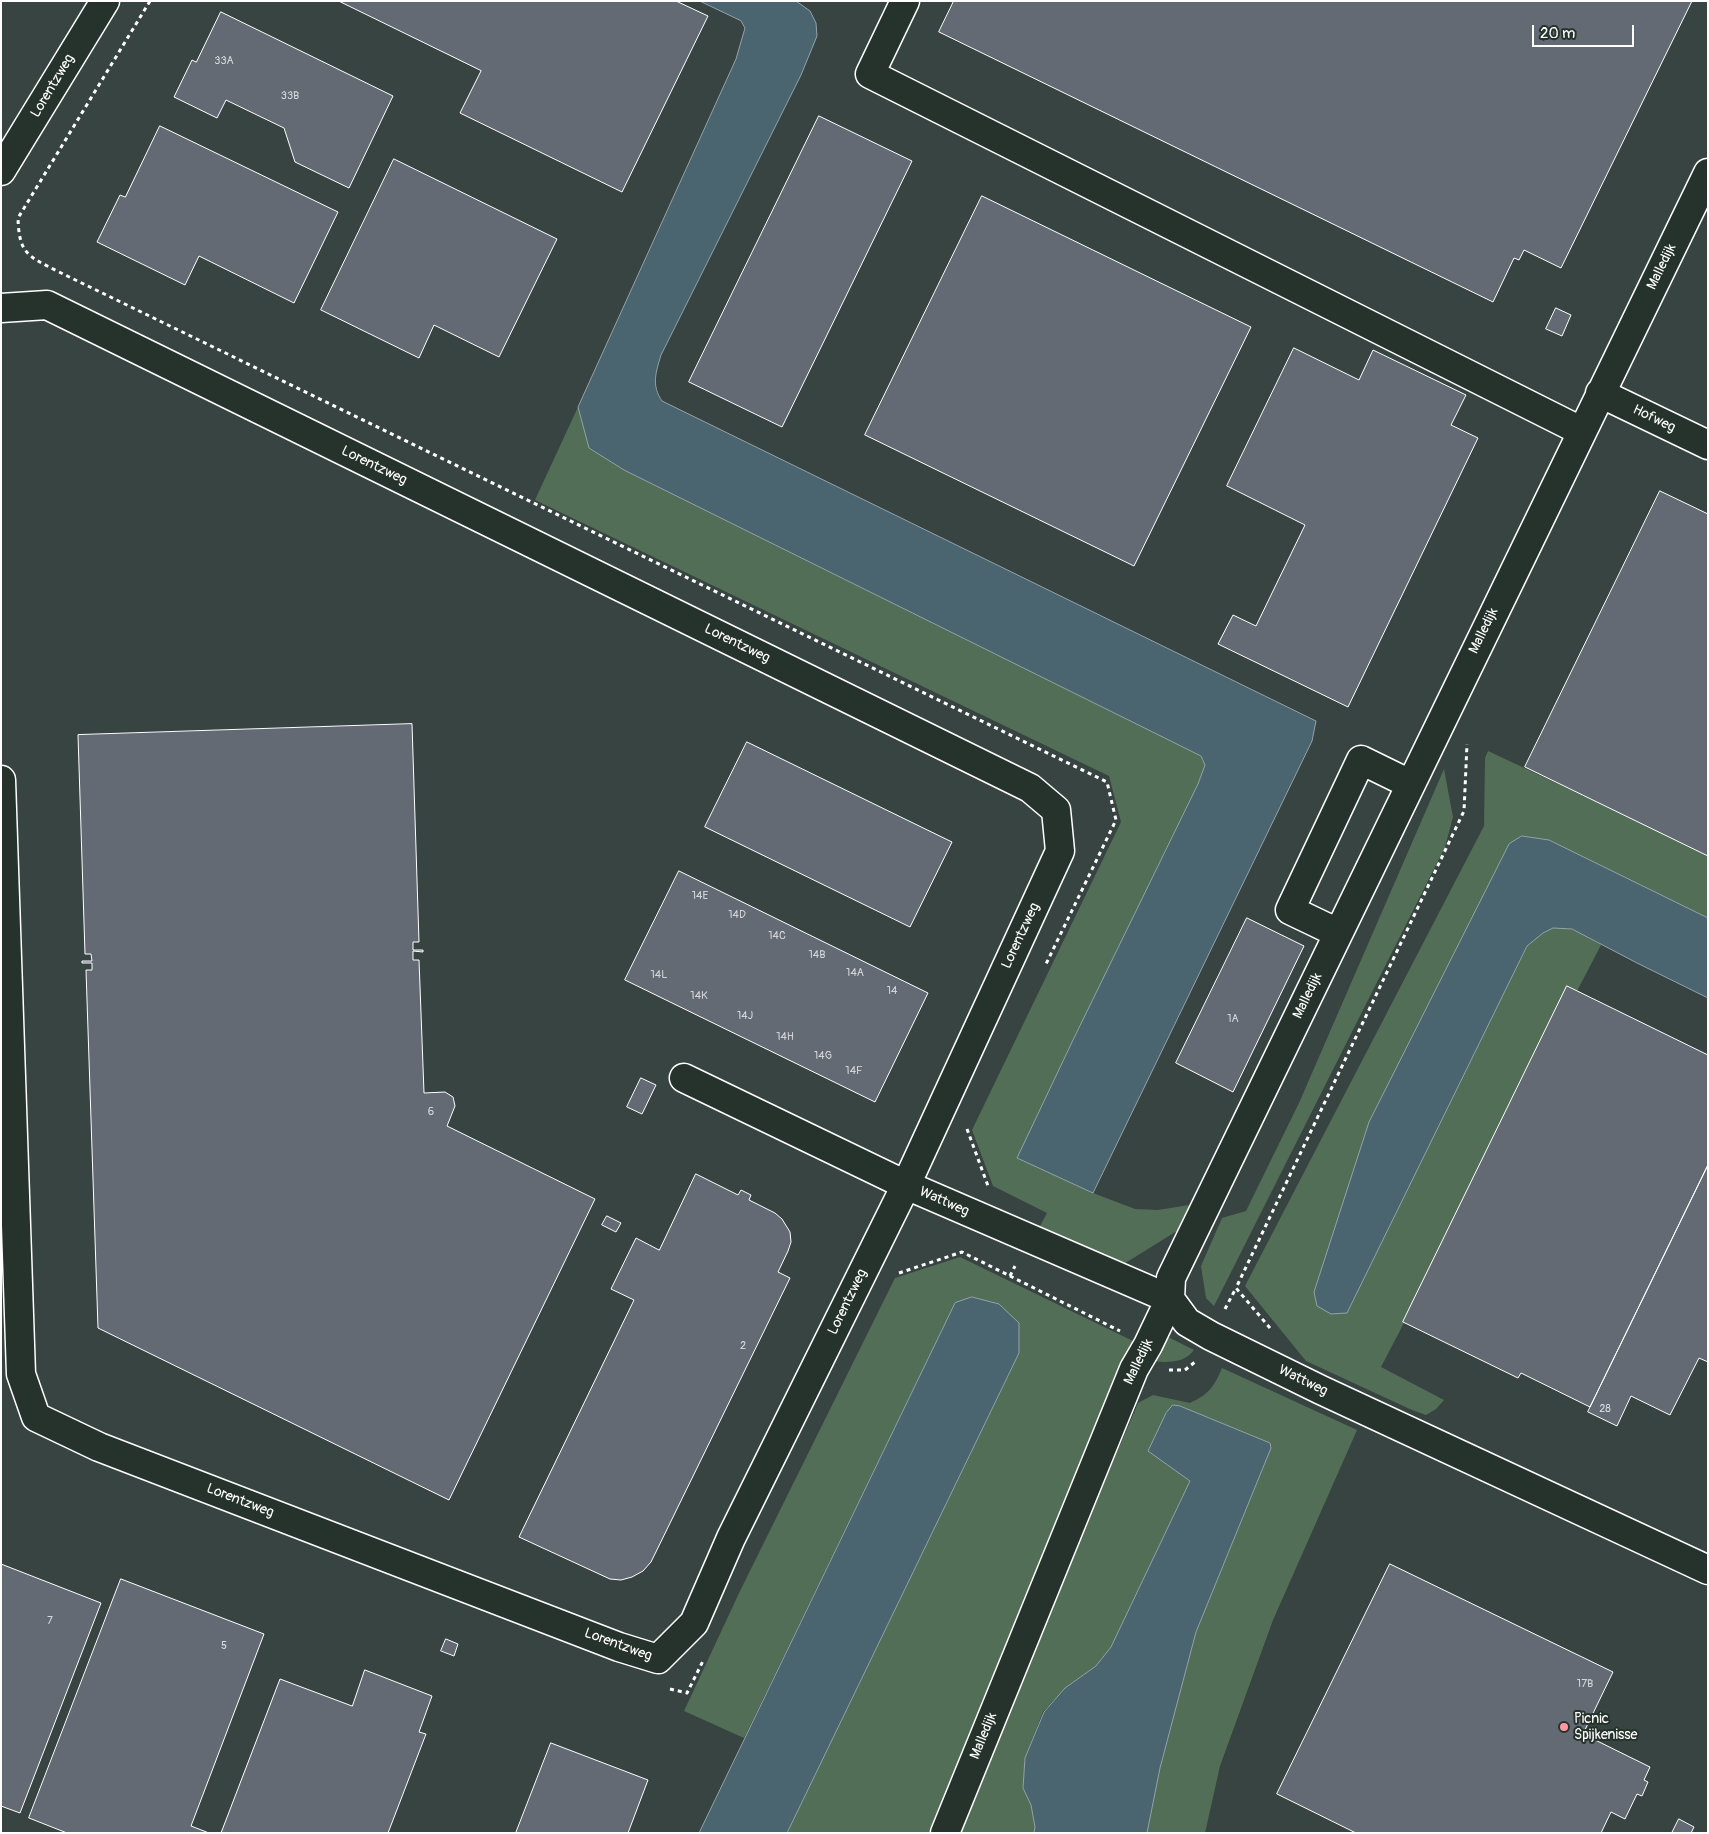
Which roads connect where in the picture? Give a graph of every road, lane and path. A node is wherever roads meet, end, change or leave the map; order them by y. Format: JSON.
{"nodes":[{"id":1,"x":105,"y":1,"type":"edge"},
{"id":2,"x":905,"y":1,"type":"edge"},
{"id":3,"x":1,"y":171,"type":"edge"},
{"id":4,"x":1708,"y":173,"type":"edge"},
{"id":5,"x":1,"y":308,"type":"edge"},
{"id":6,"x":1600,"y":393,"type":"junction"},
{"id":7,"x":1582,"y":431,"type":"junction"},
{"id":8,"x":1708,"y":445,"type":"edge"},
{"id":9,"x":1471,"y":736,"type":"dead end"},
{"id":10,"x":1,"y":780,"type":"edge"},
{"id":11,"x":1410,"y":784,"type":"junction"},
{"id":12,"x":1338,"y":933,"type":"junction"},
{"id":13,"x":684,"y":1078,"type":"dead end"},
{"id":14,"x":906,"y":1186,"type":"junction"},
{"id":15,"x":892,"y":1275,"type":"dead end"},
{"id":16,"x":1170,"y":1299,"type":"junction"},
{"id":17,"x":1272,"y":1331,"type":"dead end"},
{"id":18,"x":1148,"y":1344,"type":"junction"},
{"id":19,"x":1708,"y":1570,"type":"edge"},
{"id":20,"x":704,"y":1658,"type":"dead end"},
{"id":21,"x":658,"y":1659,"type":"junction"},
{"id":22,"x":945,"y":1833,"type":"edge"}],
"edges":[{"from":1,"to":3,"type":"street","name":"Lorentzweg"},
{"from":2,"to":7,"type":"street"},
{"from":4,"to":6,"type":"street","name":"Malledijk"},
{"from":5,"to":14,"type":"street","name":"Lorentzweg"},
{"from":6,"to":7,"type":"street","name":"Malledijk"},
{"from":6,"to":8,"type":"street","name":"Hofweg"},
{"from":7,"to":11,"type":"street","name":"Malledijk"},
{"from":9,"to":17,"type":"path"},
{"from":10,"to":21,"type":"street","name":"Lorentzweg"},
{"from":11,"to":12,"type":"street","name":"Malledijk"},
{"from":11,"to":12,"type":"street"},
{"from":12,"to":16,"type":"street","name":"Malledijk"},
{"from":13,"to":14,"type":"street","name":"Wattweg"},
{"from":14,"to":16,"type":"street","name":"Wattweg"},
{"from":14,"to":21,"type":"street","name":"Lorentzweg"},
{"from":15,"to":18,"type":"path"},
{"from":16,"to":18,"type":"street","name":"Malledijk"},
{"from":16,"to":19,"type":"street","name":"Wattweg"},
{"from":18,"to":22,"type":"street","name":"Malledijk"},
{"from":20,"to":21,"type":"path"}]}
